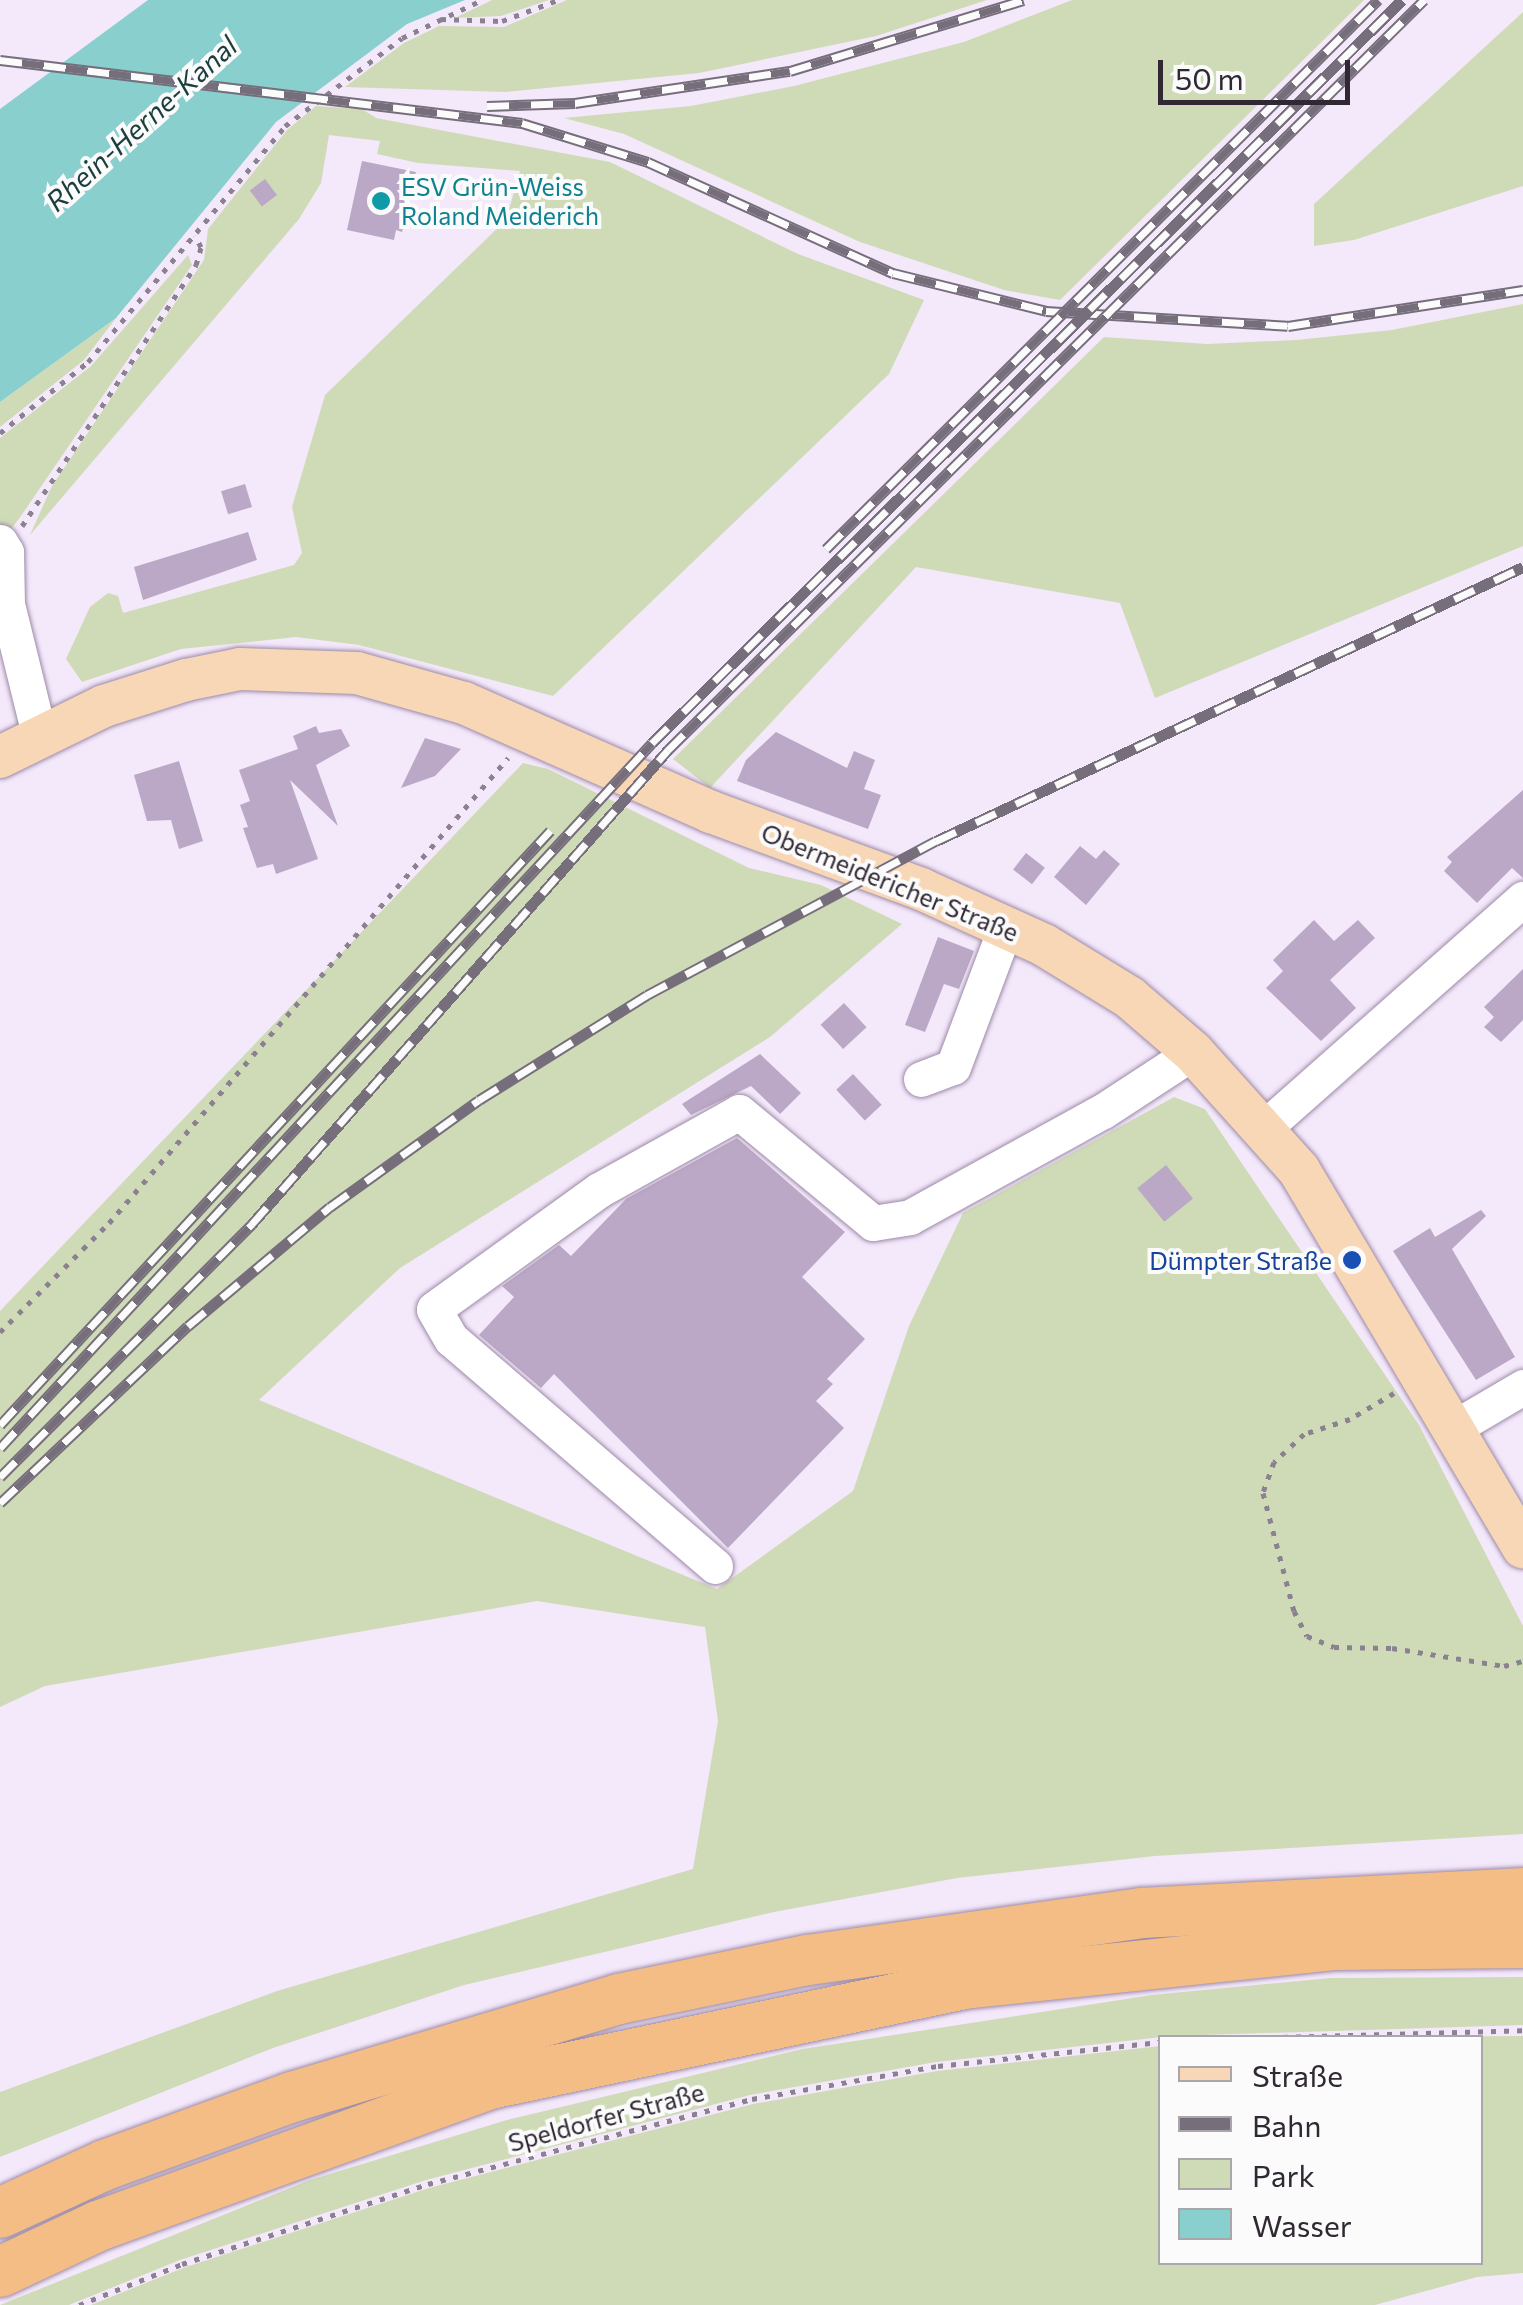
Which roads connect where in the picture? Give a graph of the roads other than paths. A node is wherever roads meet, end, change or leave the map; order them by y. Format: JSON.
{"nodes":[{"id":1,"x":3,"y":547,"type":"edge"},
{"id":2,"x":40,"y":734,"type":"junction"},
{"id":3,"x":0,"y":758,"type":"edge"},
{"id":4,"x":1523,"y":899,"type":"edge"},
{"id":5,"x":1006,"y":926,"type":"junction"},
{"id":6,"x":1193,"y":1052,"type":"junction"},
{"id":7,"x":920,"y":1079,"type":"dead end"},
{"id":8,"x":1264,"y":1128,"type":"junction"},
{"id":9,"x":1523,"y":1386,"type":"edge"},
{"id":10,"x":1450,"y":1430,"type":"junction"},
{"id":11,"x":1523,"y":1548,"type":"edge"},
{"id":12,"x":716,"y":1566,"type":"dead end"},
{"id":13,"x":1523,"y":1865,"type":"edge"},
{"id":14,"x":1523,"y":1893,"type":"edge"},
{"id":15,"x":1523,"y":1943,"type":"edge"},
{"id":16,"x":0,"y":2183,"type":"edge"},
{"id":17,"x":0,"y":2213,"type":"edge"},
{"id":18,"x":0,"y":2272,"type":"edge"}],
"edges":[{"from":1,"to":2,"type":"street"},
{"from":2,"to":3,"type":"main road","name":"Obermeidericher Straße"},
{"from":2,"to":5,"type":"main road","name":"Obermeidericher Straße"},
{"from":4,"to":8,"type":"street"},
{"from":5,"to":6,"type":"main road","name":"Obermeidericher Straße"},
{"from":5,"to":7,"type":"street"},
{"from":6,"to":8,"type":"main road","name":"Obermeidericher Straße"},
{"from":6,"to":12,"type":"street"},
{"from":8,"to":10,"type":"main road","name":"Obermeidericher Straße"},
{"from":9,"to":10,"type":"street"},
{"from":10,"to":11,"type":"main road","name":"Obermeidericher Straße"},
{"from":13,"to":16,"type":"highway"},
{"from":14,"to":17,"type":"highway"},
{"from":15,"to":18,"type":"highway"}]}
